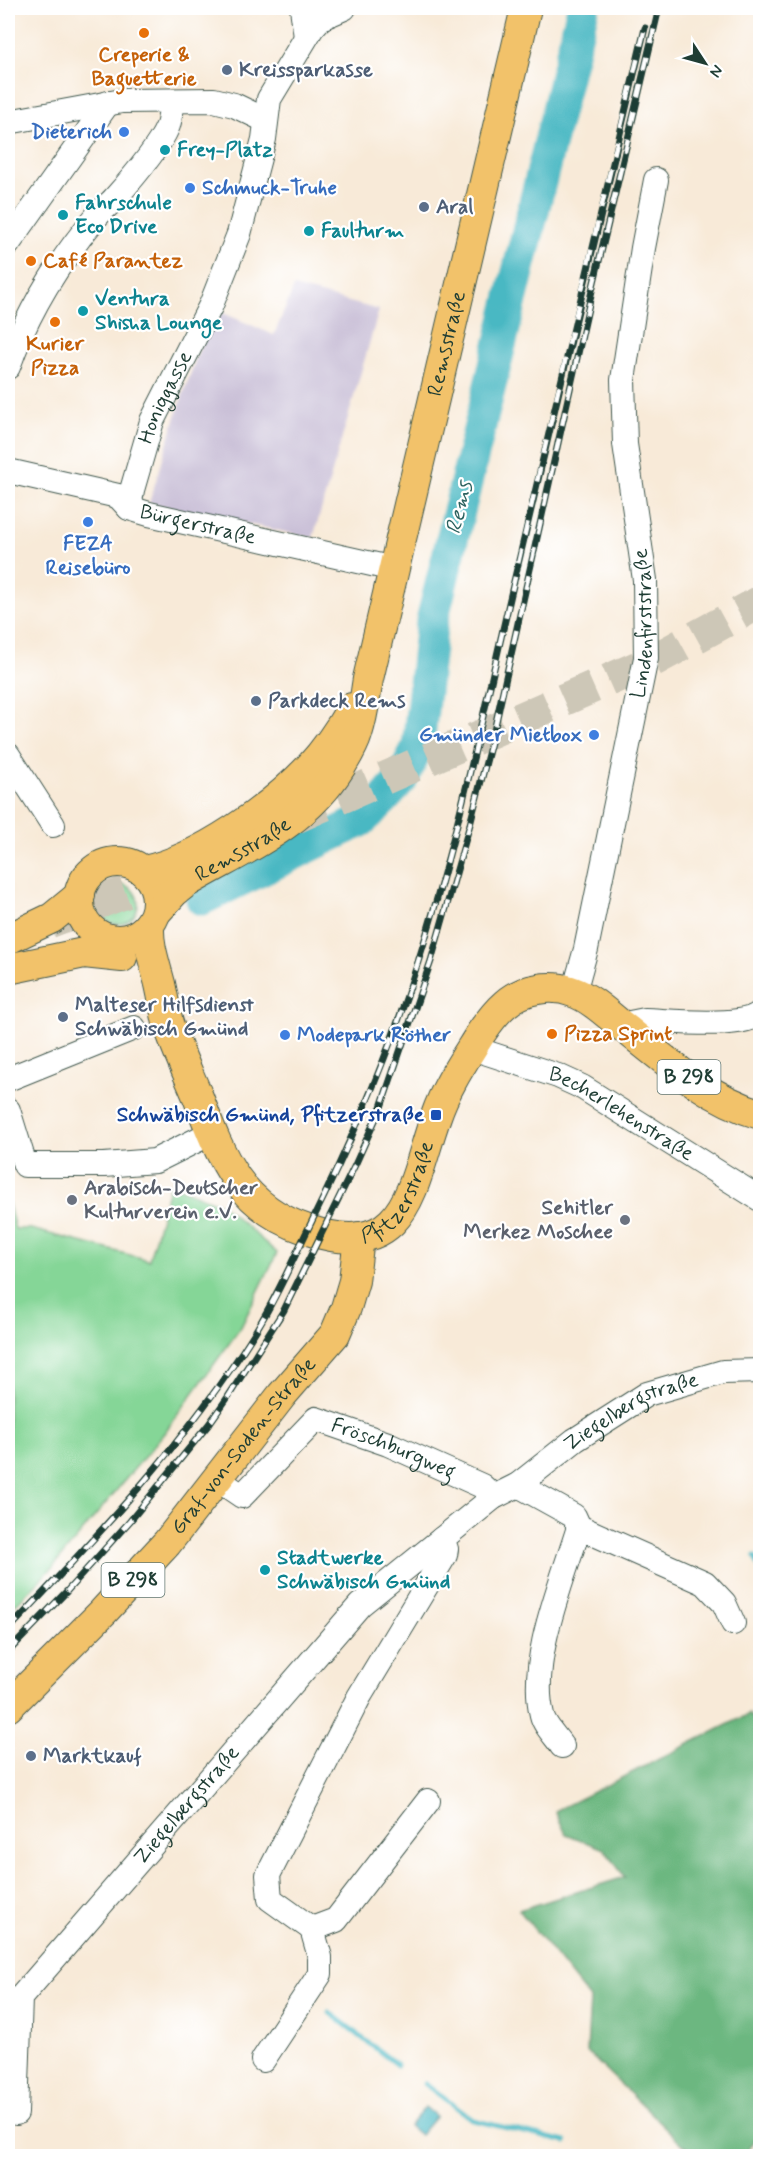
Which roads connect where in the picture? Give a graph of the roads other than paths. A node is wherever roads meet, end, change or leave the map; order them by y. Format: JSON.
{"nodes":[{"id":1,"x":302,"y":8,"type":"edge"},
{"id":2,"x":344,"y":8,"type":"edge"},
{"id":3,"x":526,"y":8,"type":"edge"},
{"id":4,"x":306,"y":38,"type":"junction"},
{"id":5,"x":171,"y":101,"type":"junction"},
{"id":6,"x":108,"y":103,"type":"junction"},
{"id":7,"x":265,"y":120,"type":"junction"},
{"id":8,"x":8,"y":122,"type":"edge"},
{"id":9,"x":656,"y":180,"type":"dead end"},
{"id":10,"x":8,"y":244,"type":"edge"},
{"id":11,"x":8,"y":367,"type":"edge"},
{"id":12,"x":8,"y":471,"type":"edge"},
{"id":13,"x":129,"y":508,"type":"junction"},
{"id":14,"x":394,"y":568,"type":"junction"},
{"id":15,"x":8,"y":755,"type":"edge"},
{"id":16,"x":319,"y":777,"type":"junction"},
{"id":17,"x":53,"y":825,"type":"dead end"},
{"id":18,"x":144,"y":871,"type":"junction"},
{"id":19,"x":80,"y":895,"type":"junction"},
{"id":20,"x":152,"y":919,"type":"junction"},
{"id":21,"x":8,"y":939,"type":"edge"},
{"id":22,"x":107,"y":942,"type":"junction"},
{"id":23,"x":8,"y":963,"type":"edge"},
{"id":24,"x":8,"y":969,"type":"edge"},
{"id":25,"x":574,"y":992,"type":"junction"},
{"id":26,"x":760,"y":1013,"type":"edge"},
{"id":27,"x":168,"y":1023,"type":"junction"},
{"id":28,"x":134,"y":1028,"type":"dead end"},
{"id":29,"x":625,"y":1029,"type":"junction"},
{"id":30,"x":472,"y":1048,"type":"junction"},
{"id":31,"x":8,"y":1079,"type":"edge"},
{"id":32,"x":8,"y":1110,"type":"edge"},
{"id":33,"x":760,"y":1114,"type":"edge"},
{"id":34,"x":211,"y":1133,"type":"junction"},
{"id":35,"x":760,"y":1199,"type":"edge"},
{"id":36,"x":359,"y":1238,"type":"junction"},
{"id":37,"x":760,"y":1371,"type":"edge"},
{"id":38,"x":217,"y":1479,"type":"junction"},
{"id":39,"x":518,"y":1485,"type":"junction"},
{"id":40,"x":494,"y":1497,"type":"junction"},
{"id":41,"x":579,"y":1527,"type":"junction"},
{"id":42,"x":442,"y":1539,"type":"junction"},
{"id":43,"x":733,"y":1623,"type":"dead end"},
{"id":44,"x":8,"y":1707,"type":"edge"},
{"id":45,"x":562,"y":1746,"type":"dead end"},
{"id":46,"x":428,"y":1801,"type":"dead end"},
{"id":47,"x":312,"y":1929,"type":"junction"},
{"id":48,"x":263,"y":2060,"type":"dead end"},
{"id":49,"x":16,"y":2113,"type":"dead end"}],
"edges":[{"from":1,"to":4,"type":"street"},
{"from":2,"to":4,"type":"street","name":"Honiggasse"},
{"from":3,"to":14,"type":"main road","name":"Remsstraße"},
{"from":4,"to":7,"type":"street","name":"Honiggasse"},
{"from":5,"to":6,"type":"street"},
{"from":5,"to":7,"type":"street"},
{"from":5,"to":11,"type":"street"},
{"from":6,"to":8,"type":"street"},
{"from":6,"to":10,"type":"street"},
{"from":7,"to":13,"type":"street","name":"Honiggasse"},
{"from":9,"to":25,"type":"street","name":"Lindenfirststraße"},
{"from":12,"to":13,"type":"street","name":"Bürgerstraße"},
{"from":13,"to":14,"type":"street","name":"Bürgerstraße"},
{"from":14,"to":16,"type":"main road","name":"Remsstraße"},
{"from":15,"to":17,"type":"street"},
{"from":16,"to":18,"type":"main road","name":"Remsstraße"},
{"from":16,"to":20,"type":"main road","name":"Remsstraße"},
{"from":18,"to":19,"type":"main road"},
{"from":18,"to":20,"type":"main road"},
{"from":19,"to":21,"type":"main road"},
{"from":19,"to":22,"type":"main road"},
{"from":20,"to":22,"type":"main road"},
{"from":20,"to":27,"type":"main road","name":"Pfitzerstraße"},
{"from":22,"to":23,"type":"main road"},
{"from":22,"to":24,"type":"main road"},
{"from":22,"to":27,"type":"main road","name":"Pfitzerstraße"},
{"from":25,"to":29,"type":"main road","number":"B 298"},
{"from":25,"to":30,"type":"main road","name":"Pfitzerstraße","number":"B 298"},
{"from":26,"to":29,"type":"street"},
{"from":27,"to":34,"type":"main road","name":"Pfitzerstraße"},
{"from":28,"to":31,"type":"street"},
{"from":29,"to":33,"type":"main road","number":"B 298"},
{"from":30,"to":35,"type":"street","name":"Becherlehenstraße"},
{"from":30,"to":36,"type":"main road","name":"Pfitzerstraße","number":"B 298"},
{"from":32,"to":34,"type":"street"},
{"from":34,"to":36,"type":"main road","name":"Pfitzerstraße"},
{"from":36,"to":38,"type":"main road","name":"Graf-von-Soden-Straße","number":"B 298"},
{"from":37,"to":39,"type":"street","name":"Ziegelbergstraße"},
{"from":38,"to":40,"type":"street","name":"Fröschburgweg"},
{"from":38,"to":44,"type":"main road","name":"Graf-von-Soden-Straße","number":"B 298"},
{"from":39,"to":40,"type":"street","name":"Ziegelbergstraße"},
{"from":39,"to":41,"type":"street"},
{"from":40,"to":42,"type":"street","name":"Ziegelbergstraße"},
{"from":41,"to":43,"type":"street"},
{"from":41,"to":45,"type":"street"},
{"from":42,"to":47,"type":"street"},
{"from":42,"to":49,"type":"street","name":"Ziegelbergstraße"},
{"from":46,"to":47,"type":"street"},
{"from":47,"to":48,"type":"street"}]}
